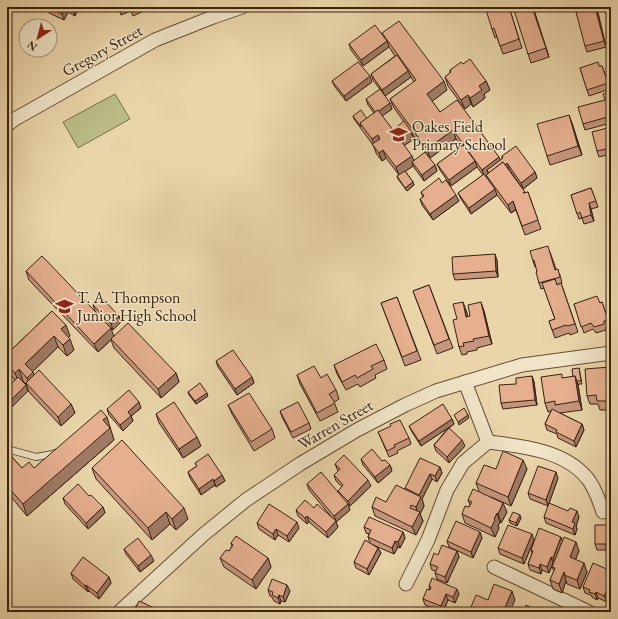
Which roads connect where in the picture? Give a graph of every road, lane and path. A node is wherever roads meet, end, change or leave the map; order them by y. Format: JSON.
{"nodes":[{"id":1,"x":242,"y":7,"type":"edge"},
{"id":2,"x":10,"y":118,"type":"edge"},
{"id":3,"x":611,"y":353,"type":"edge"},
{"id":4,"x":465,"y":382,"type":"junction"},
{"id":5,"x":488,"y":442,"type":"junction"},
{"id":6,"x":7,"y":449,"type":"edge"},
{"id":7,"x":59,"y":450,"type":"edge"},
{"id":8,"x":603,"y":512,"type":"dead end"},
{"id":9,"x":494,"y":567,"type":"dead end"},
{"id":10,"x":406,"y":584,"type":"dead end"},
{"id":11,"x":119,"y":612,"type":"edge"},
{"id":12,"x":589,"y":612,"type":"edge"}],
"edges":[{"from":1,"to":2,"type":"street","name":"Gregory Street"},
{"from":3,"to":4,"type":"street","name":"Warren Street"},
{"from":4,"to":5,"type":"street"},
{"from":4,"to":11,"type":"street","name":"Warren Street"},
{"from":5,"to":8,"type":"street"},
{"from":5,"to":10,"type":"street"},
{"from":6,"to":7,"type":"lane"},
{"from":9,"to":12,"type":"street"}]}
